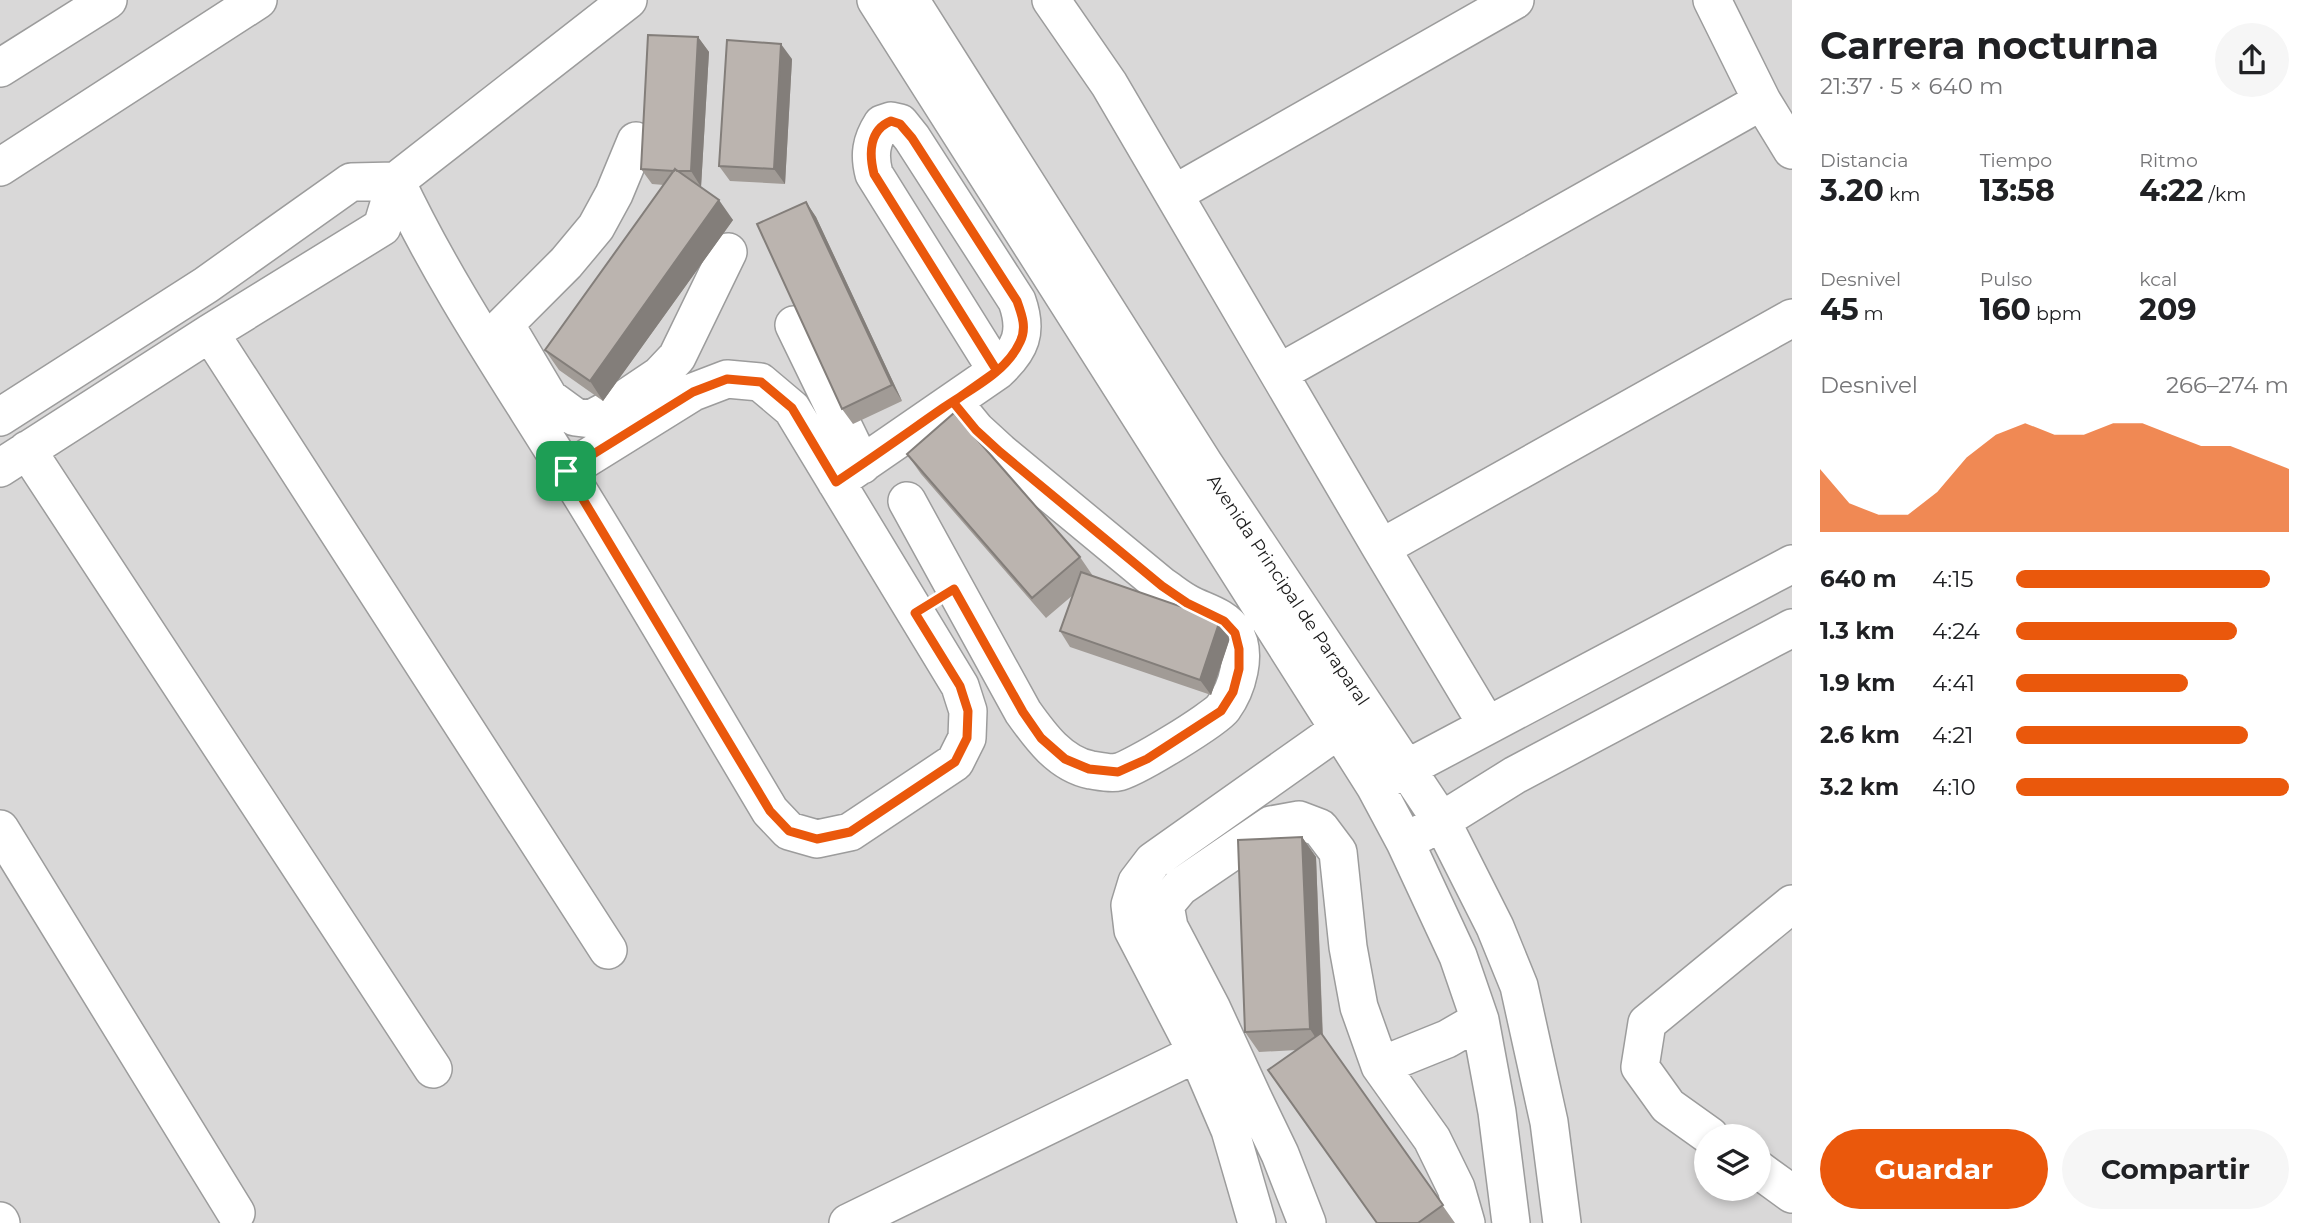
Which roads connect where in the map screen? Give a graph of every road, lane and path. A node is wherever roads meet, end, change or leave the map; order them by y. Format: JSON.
{"nodes":[{"id":1,"x":108,"y":0,"type":"edge"},
{"id":2,"x":258,"y":0,"type":"edge"},
{"id":3,"x":628,"y":0,"type":"edge"},
{"id":4,"x":876,"y":0,"type":"edge"},
{"id":5,"x":910,"y":0,"type":"edge"},
{"id":6,"x":1515,"y":0,"type":"edge"},
{"id":7,"x":1712,"y":0,"type":"edge"},
{"id":8,"x":1062,"y":4,"type":"edge"},
{"id":9,"x":0,"y":68,"type":"edge"},
{"id":10,"x":1762,"y":101,"type":"junction"},
{"id":11,"x":636,"y":141,"type":"dead end"},
{"id":12,"x":1792,"y":150,"type":"edge"},
{"id":13,"x":0,"y":167,"type":"edge"},
{"id":14,"x":396,"y":181,"type":"junction"},
{"id":15,"x":1174,"y":194,"type":"junction"},
{"id":16,"x":728,"y":252,"type":"dead end"},
{"id":17,"x":1792,"y":318,"type":"edge"},
{"id":18,"x":794,"y":325,"type":"edge"},
{"id":19,"x":210,"y":333,"type":"junction"},
{"id":20,"x":496,"y":334,"type":"junction"},
{"id":21,"x":997,"y":371,"type":"junction"},
{"id":22,"x":1279,"y":373,"type":"junction"},
{"id":23,"x":953,"y":402,"type":"junction"},
{"id":24,"x":0,"y":417,"type":"edge"},
{"id":25,"x":13,"y":459,"type":"edge"},
{"id":26,"x":566,"y":471,"type":"junction"},
{"id":27,"x":849,"y":474,"type":"junction"},
{"id":28,"x":907,"y":501,"type":"dead end"},
{"id":29,"x":1381,"y":548,"type":"junction"},
{"id":30,"x":1792,"y":564,"type":"edge"},
{"id":31,"x":954,"y":589,"type":"junction"},
{"id":32,"x":915,"y":613,"type":"junction"},
{"id":33,"x":1792,"y":628,"type":"edge"},
{"id":34,"x":1353,"y":719,"type":"junction"},
{"id":35,"x":1487,"y":725,"type":"junction"},
{"id":36,"x":1390,"y":777,"type":"junction"},
{"id":37,"x":1442,"y":822,"type":"junction"},
{"id":38,"x":0,"y":829,"type":"edge"},
{"id":39,"x":1405,"y":842,"type":"junction"},
{"id":40,"x":1792,"y":904,"type":"edge"},
{"id":41,"x":608,"y":950,"type":"dead end"},
{"id":42,"x":1480,"y":1020,"type":"junction"},
{"id":43,"x":1197,"y":1054,"type":"junction"},
{"id":44,"x":1380,"y":1066,"type":"junction"},
{"id":45,"x":432,"y":1069,"type":"dead end"},
{"id":46,"x":1694,"y":1125,"type":"edge"},
{"id":47,"x":1771,"y":1179,"type":"edge"},
{"id":48,"x":1792,"y":1194,"type":"edge"},
{"id":49,"x":236,"y":1213,"type":"dead end"},
{"id":50,"x":848,"y":1223,"type":"edge"},
{"id":51,"x":1257,"y":1223,"type":"edge"},
{"id":52,"x":1307,"y":1223,"type":"edge"},
{"id":53,"x":1466,"y":1223,"type":"edge"},
{"id":54,"x":1511,"y":1223,"type":"edge"},
{"id":55,"x":1562,"y":1223,"type":"edge"}],
"edges":[{"from":1,"to":9,"type":"street"},
{"from":2,"to":13,"type":"street"},
{"from":3,"to":14,"type":"street"},
{"from":4,"to":34,"type":"street","name":"Avenida Principal de Paraparal"},
{"from":5,"to":34,"type":"street","name":"Avenida Principal de Paraparal"},
{"from":6,"to":15,"type":"street"},
{"from":7,"to":10,"type":"street"},
{"from":8,"to":15,"type":"street"},
{"from":10,"to":12,"type":"street"},
{"from":10,"to":22,"type":"street"},
{"from":11,"to":20,"type":"street"},
{"from":14,"to":19,"type":"street"},
{"from":14,"to":20,"type":"street"},
{"from":14,"to":24,"type":"street"},
{"from":15,"to":22,"type":"street"},
{"from":16,"to":20,"type":"street"},
{"from":17,"to":29,"type":"street"},
{"from":18,"to":27,"type":"street"},
{"from":19,"to":25,"type":"street"},
{"from":19,"to":41,"type":"street"},
{"from":20,"to":26,"type":"street"},
{"from":21,"to":21,"type":"street"},
{"from":21,"to":23,"type":"street"},
{"from":22,"to":29,"type":"street"},
{"from":23,"to":27,"type":"street"},
{"from":23,"to":31,"type":"street"},
{"from":25,"to":45,"type":"street"},
{"from":26,"to":27,"type":"street"},
{"from":26,"to":32,"type":"street"},
{"from":27,"to":32,"type":"street"},
{"from":28,"to":31,"type":"street"},
{"from":29,"to":35,"type":"street"},
{"from":30,"to":35,"type":"street"},
{"from":31,"to":32,"type":"street"},
{"from":33,"to":37,"type":"street"},
{"from":34,"to":36,"type":"street","name":"Avenida Principal de Paraparal"},
{"from":34,"to":43,"type":"street"},
{"from":35,"to":36,"type":"street"},
{"from":36,"to":37,"type":"street","name":"Avenida Principal de Paraparal"},
{"from":36,"to":39,"type":"street","name":"Avenida Principal de Paraparal"},
{"from":37,"to":39,"type":"street"},
{"from":37,"to":55,"type":"street","name":"Avenida Principal de Paraparal"},
{"from":38,"to":49,"type":"street"},
{"from":39,"to":42,"type":"street","name":"Avenida Principal de Paraparal"},
{"from":40,"to":46,"type":"street"},
{"from":42,"to":44,"type":"street"},
{"from":42,"to":54,"type":"street","name":"Avenida Principal de Paraparal"},
{"from":43,"to":50,"type":"street"},
{"from":43,"to":51,"type":"street"},
{"from":44,"to":52,"type":"street"},
{"from":44,"to":53,"type":"street"},
{"from":47,"to":48,"type":"street"}]}
